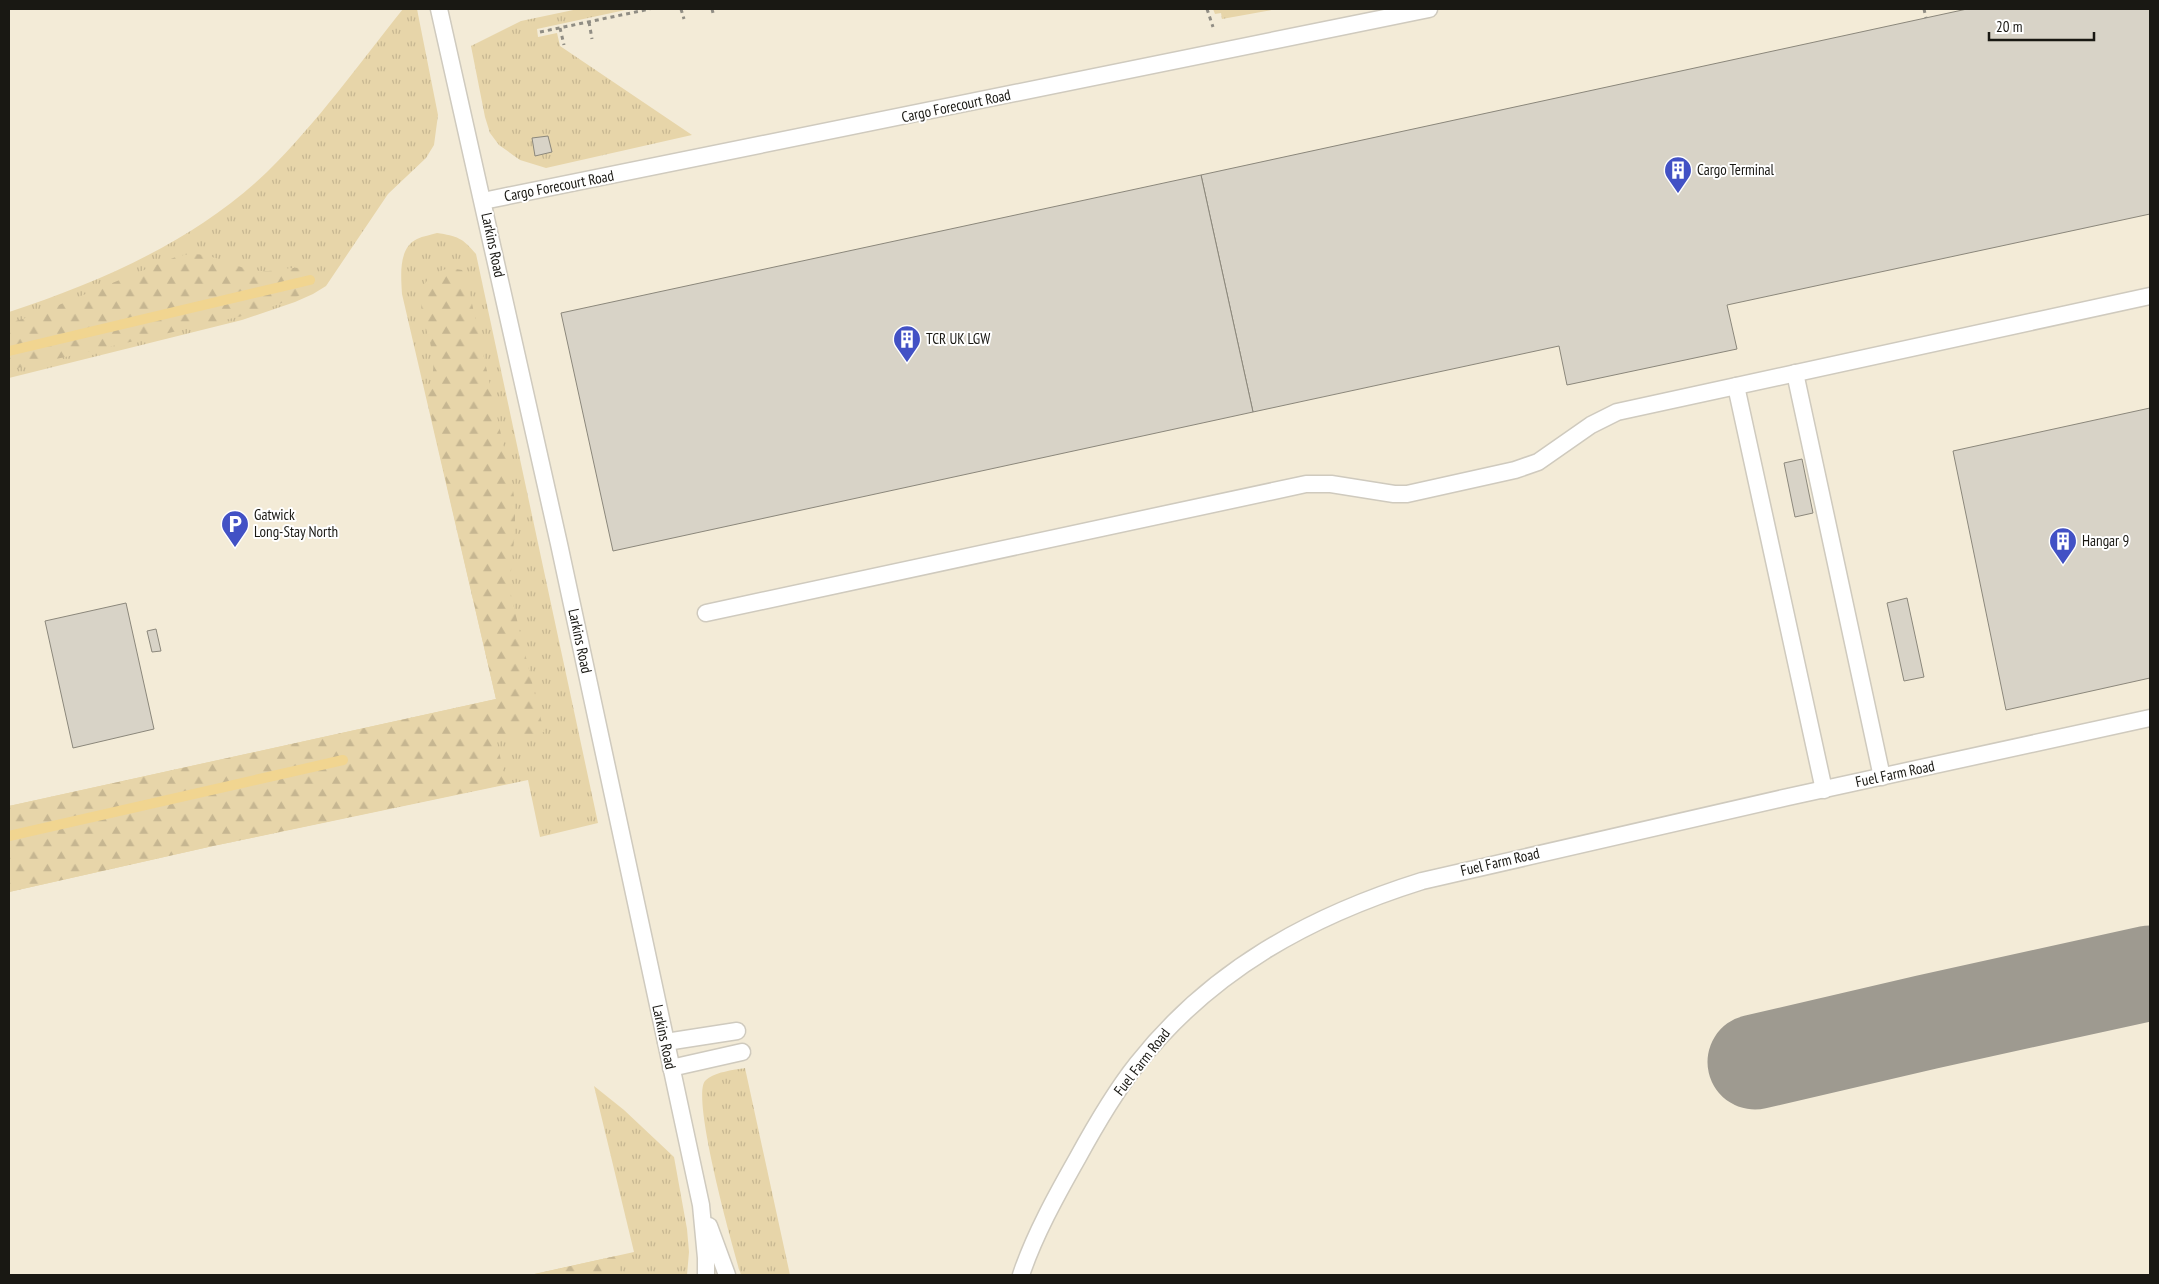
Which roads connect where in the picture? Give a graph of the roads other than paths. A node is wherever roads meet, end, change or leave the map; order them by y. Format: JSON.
{"nodes":[{"id":1,"x":438,"y":9,"type":"edge"},
{"id":2,"x":1429,"y":9,"type":"edge"},
{"id":3,"x":483,"y":201,"type":"junction"},
{"id":4,"x":2150,"y":296,"type":"edge"},
{"id":5,"x":1795,"y":373,"type":"junction"},
{"id":6,"x":1736,"y":386,"type":"junction"},
{"id":7,"x":706,"y":613,"type":"dead end"},
{"id":8,"x":2150,"y":718,"type":"edge"},
{"id":9,"x":1882,"y":777,"type":"junction"},
{"id":10,"x":1824,"y":790,"type":"junction"},
{"id":11,"x":737,"y":1031,"type":"dead end"},
{"id":12,"x":666,"y":1042,"type":"junction"},
{"id":13,"x":742,"y":1052,"type":"dead end"},
{"id":14,"x":671,"y":1068,"type":"junction"},
{"id":15,"x":701,"y":1205,"type":"junction"},
{"id":16,"x":706,"y":1275,"type":"edge"},
{"id":17,"x":727,"y":1275,"type":"edge"},
{"id":18,"x":1021,"y":1275,"type":"edge"}],
"edges":[{"from":1,"to":3,"type":"lane","name":"Larkins Road"},
{"from":2,"to":3,"type":"lane","name":"Cargo Forecourt Road"},
{"from":3,"to":12,"type":"lane","name":"Larkins Road"},
{"from":4,"to":5,"type":"lane"},
{"from":5,"to":6,"type":"lane"},
{"from":5,"to":9,"type":"lane"},
{"from":6,"to":7,"type":"lane"},
{"from":6,"to":10,"type":"lane"},
{"from":8,"to":9,"type":"lane","name":"Fuel Farm Road"},
{"from":9,"to":10,"type":"lane","name":"Fuel Farm Road"},
{"from":10,"to":18,"type":"lane","name":"Fuel Farm Road"},
{"from":11,"to":12,"type":"lane"},
{"from":12,"to":14,"type":"lane","name":"Larkins Road"},
{"from":13,"to":14,"type":"lane"},
{"from":14,"to":15,"type":"lane","name":"Larkins Road"},
{"from":15,"to":16,"type":"lane","name":"Larkins Road"},
{"from":15,"to":17,"type":"lane"}]}
